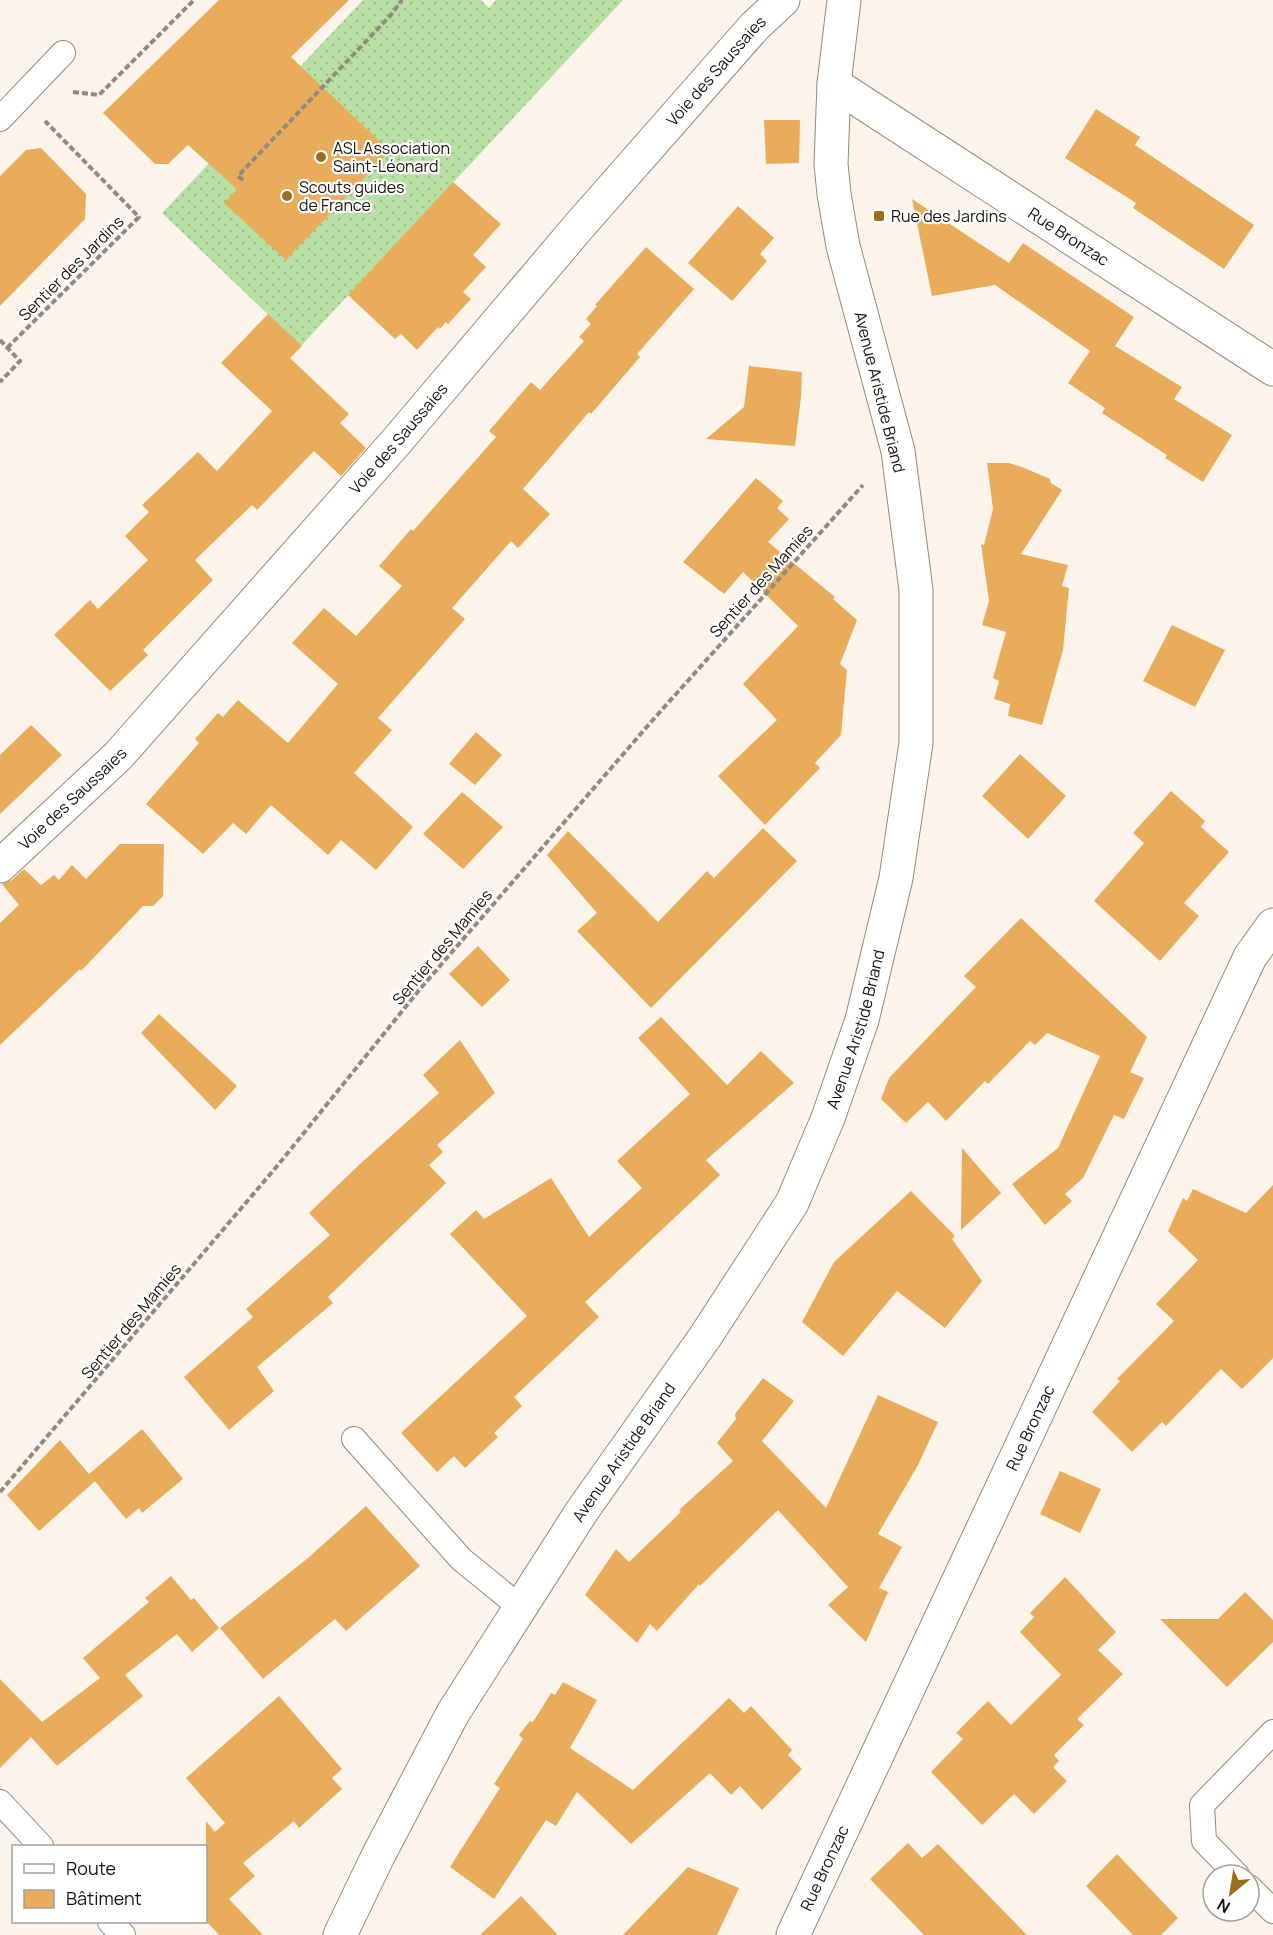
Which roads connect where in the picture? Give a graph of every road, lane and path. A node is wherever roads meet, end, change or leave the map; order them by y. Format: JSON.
{"nodes":[{"id":1,"x":194,"y":0,"type":"edge"},
{"id":2,"x":402,"y":0,"type":"edge"},
{"id":3,"x":783,"y":0,"type":"edge"},
{"id":4,"x":844,"y":0,"type":"edge"},
{"id":5,"x":63,"y":53,"type":"dead end"},
{"id":6,"x":834,"y":84,"type":"junction"},
{"id":7,"x":73,"y":92,"type":"dead end"},
{"id":8,"x":0,"y":119,"type":"edge"},
{"id":9,"x":44,"y":120,"type":"dead end"},
{"id":10,"x":280,"y":132,"type":"junction"},
{"id":11,"x":285,"y":136,"type":"dead end"},
{"id":12,"x":243,"y":180,"type":"dead end"},
{"id":13,"x":0,"y":340,"type":"edge"},
{"id":14,"x":8,"y":348,"type":"junction"},
{"id":15,"x":1273,"y":369,"type":"edge"},
{"id":16,"x":0,"y":382,"type":"edge"},
{"id":17,"x":861,"y":476,"type":"dead end"},
{"id":18,"x":0,"y":866,"type":"edge"},
{"id":19,"x":1273,"y":925,"type":"edge"},
{"id":20,"x":354,"y":1439,"type":"dead end"},
{"id":21,"x":0,"y":1492,"type":"edge"},
{"id":22,"x":520,"y":1608,"type":"junction"},
{"id":23,"x":1273,"y":1732,"type":"edge"},
{"id":24,"x":0,"y":1802,"type":"edge"},
{"id":25,"x":40,"y":1845,"type":"edge"},
{"id":26,"x":1225,"y":1863,"type":"edge"},
{"id":27,"x":1261,"y":1899,"type":"edge"},
{"id":28,"x":1273,"y":1911,"type":"edge"},
{"id":29,"x":111,"y":1923,"type":"edge"},
{"id":30,"x":123,"y":1935,"type":"edge"},
{"id":31,"x":340,"y":1935,"type":"edge"},
{"id":32,"x":793,"y":1935,"type":"edge"}],
"edges":[{"from":1,"to":7,"type":"path"},
{"from":2,"to":10,"type":"path"},
{"from":3,"to":18,"type":"street","name":"Voie des Saussaies"},
{"from":4,"to":6,"type":"street","name":"Avenue Aristide Briand"},
{"from":5,"to":8,"type":"lane"},
{"from":6,"to":15,"type":"street","name":"Rue Bronzac"},
{"from":6,"to":22,"type":"street","name":"Avenue Aristide Briand"},
{"from":9,"to":14,"type":"path","name":"Sentier des Jardins"},
{"from":10,"to":11,"type":"path"},
{"from":10,"to":12,"type":"path"},
{"from":13,"to":14,"type":"path"},
{"from":14,"to":16,"type":"path"},
{"from":17,"to":21,"type":"path","name":"Sentier des Mamies"},
{"from":19,"to":32,"type":"street","name":"Rue Bronzac"},
{"from":20,"to":22,"type":"lane"},
{"from":22,"to":31,"type":"street","name":"Avenue Aristide Briand"},
{"from":23,"to":26,"type":"lane"},
{"from":24,"to":25,"type":"lane"},
{"from":27,"to":28,"type":"lane"},
{"from":29,"to":30,"type":"lane"}]}
